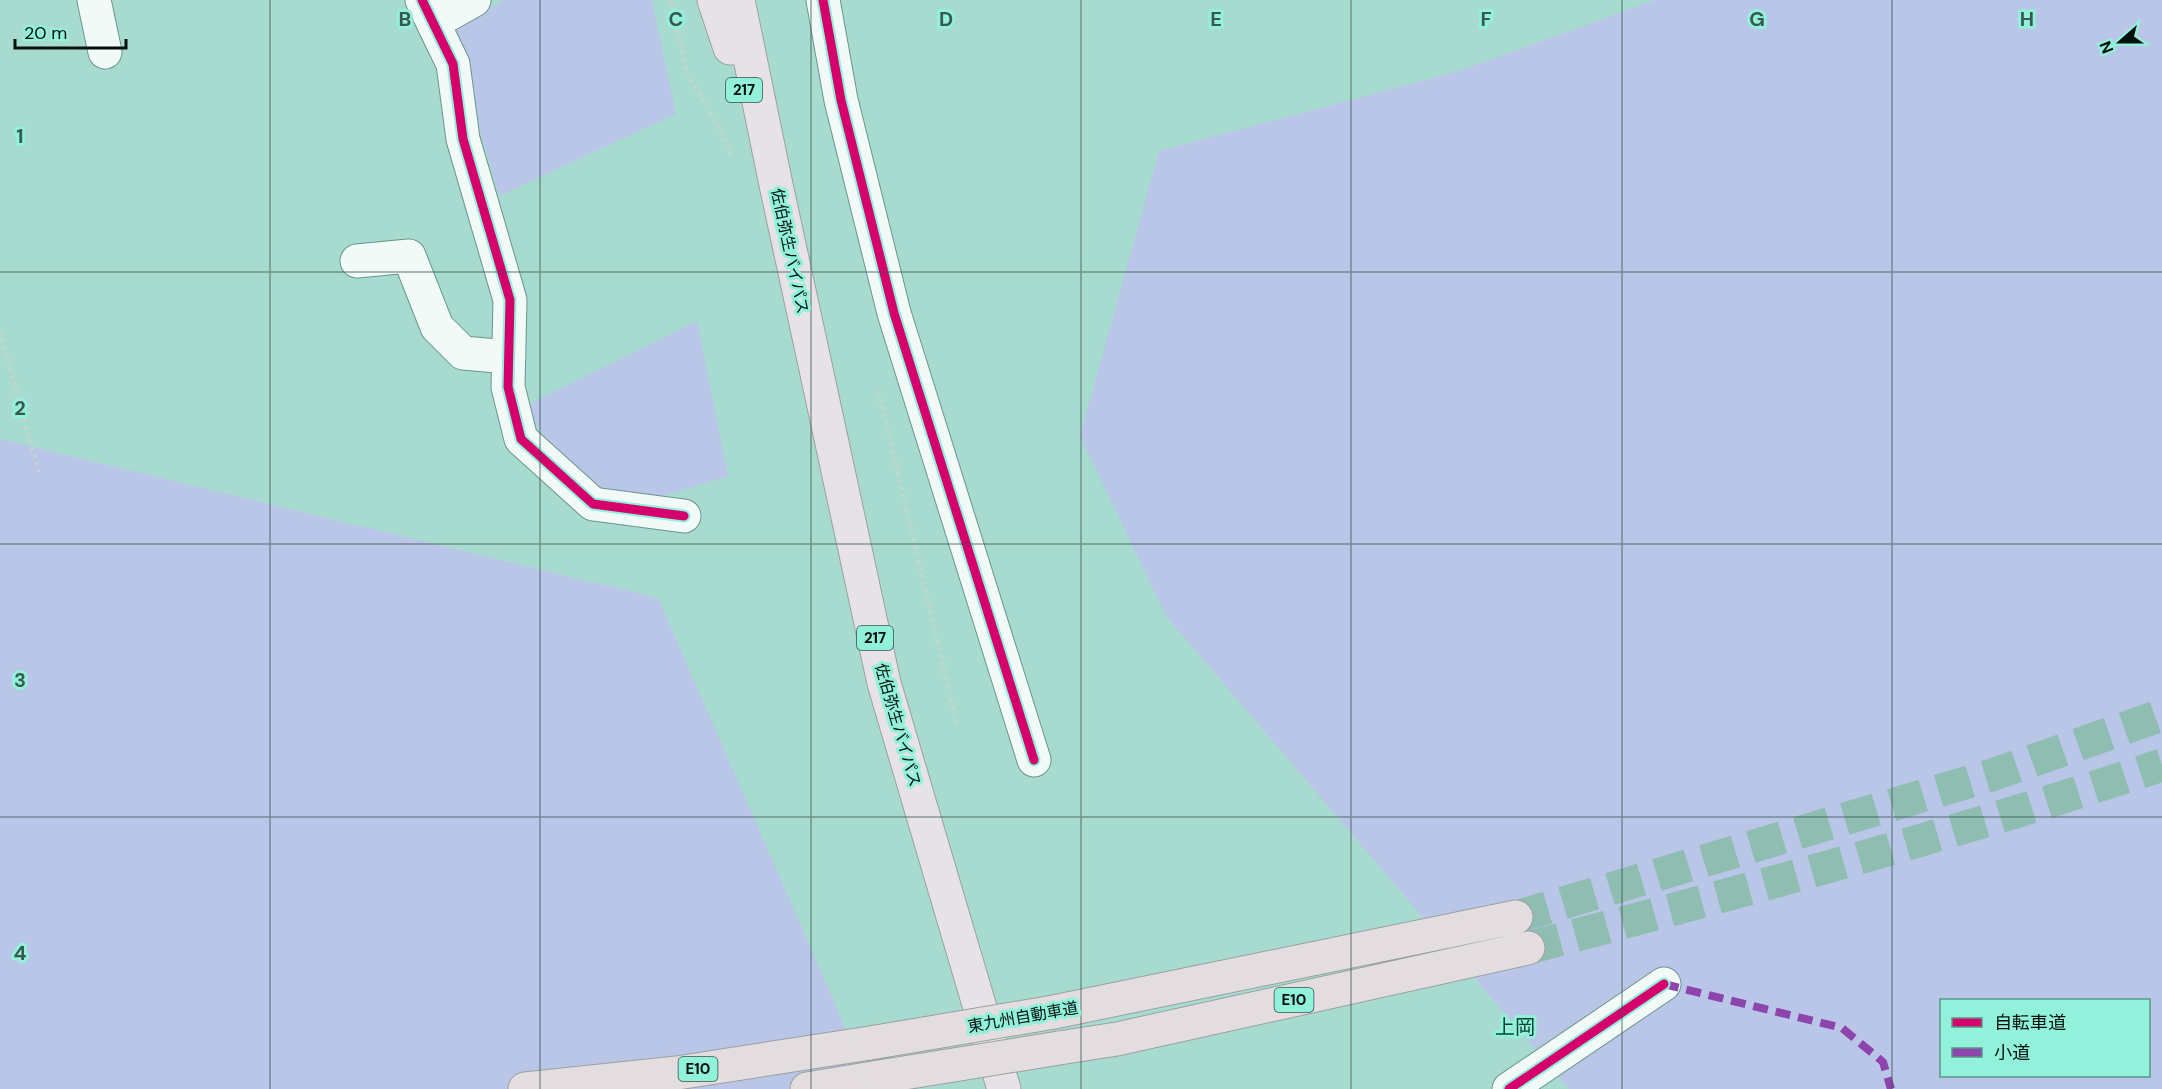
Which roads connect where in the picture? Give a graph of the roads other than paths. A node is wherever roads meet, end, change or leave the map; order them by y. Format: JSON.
{"nodes":[{"id":1,"x":94,"y":0,"type":"edge"},
{"id":2,"x":474,"y":0,"type":"edge"},
{"id":3,"x":714,"y":0,"type":"edge"},
{"id":4,"x":738,"y":0,"type":"edge"},
{"id":5,"x":823,"y":0,"type":"edge"},
{"id":6,"x":427,"y":11,"type":"edge"},
{"id":7,"x":105,"y":52,"type":"dead end"},
{"id":8,"x":775,"y":180,"type":"junction"},
{"id":9,"x":357,"y":261,"type":"dead end"},
{"id":10,"x":509,"y":357,"type":"junction"},
{"id":11,"x":684,"y":516,"type":"dead end"},
{"id":12,"x":1034,"y":760,"type":"dead end"},
{"id":13,"x":1516,"y":917,"type":"tunnel mouth"},
{"id":14,"x":1528,"y":948,"type":"tunnel mouth"},
{"id":15,"x":1664,"y":984,"type":"dead end"},
{"id":16,"x":525,"y":1089,"type":"edge"},
{"id":17,"x":807,"y":1089,"type":"edge"},
{"id":18,"x":1004,"y":1089,"type":"edge"},
{"id":19,"x":1509,"y":1089,"type":"edge"}],
"edges":[{"from":1,"to":7,"type":"street"},
{"from":2,"to":6,"type":"street"},
{"from":3,"to":8,"type":"highway","name":"佐伯弥生バイパス","number":"217"},
{"from":4,"to":8,"type":"highway","name":"佐伯弥生バイパス","number":"217"},
{"from":5,"to":12,"type":"street"},
{"from":6,"to":10,"type":"street"},
{"from":8,"to":18,"type":"highway","name":"佐伯弥生バイパス","number":"217"},
{"from":9,"to":10,"type":"street"},
{"from":10,"to":11,"type":"street"},
{"from":13,"to":16,"type":"highway","name":"東九州自動車道","number":"E10","bridge":true},
{"from":14,"to":17,"type":"highway","number":"E10","bridge":true},
{"from":15,"to":19,"type":"street"}]}
